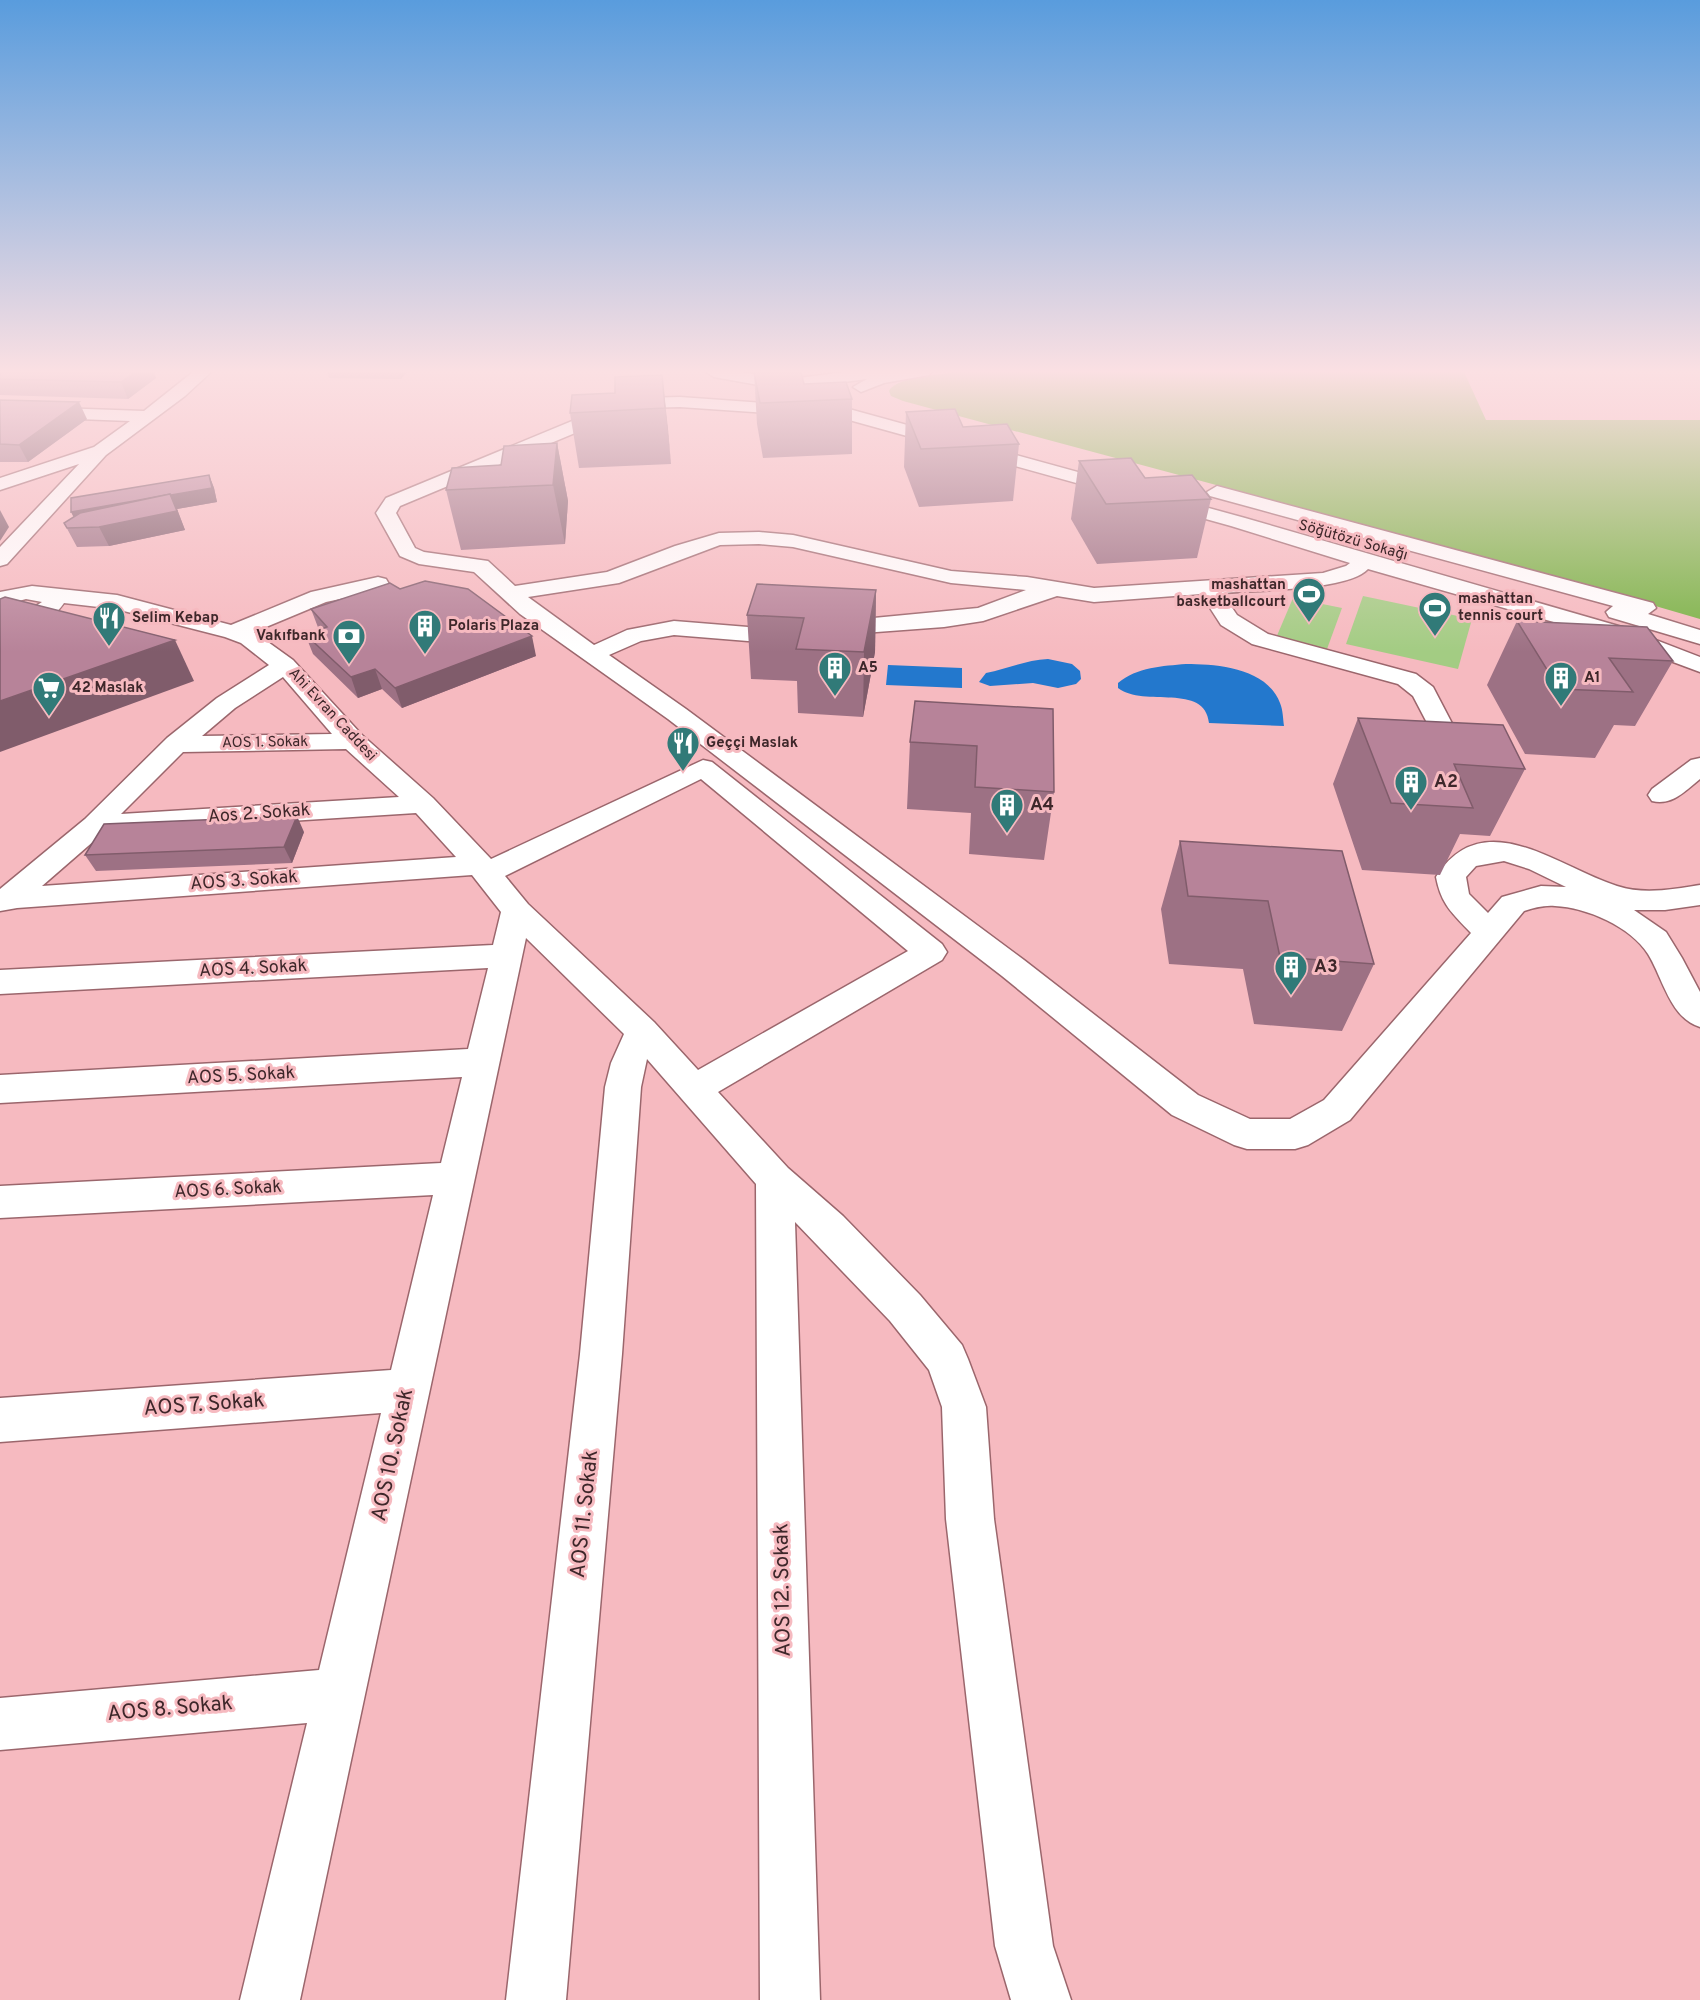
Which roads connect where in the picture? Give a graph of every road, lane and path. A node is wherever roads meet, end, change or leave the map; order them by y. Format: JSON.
{"nodes":[{"id":1,"x":56,"y":465,"type":"edge"},
{"id":2,"x":85,"y":465,"type":"edge"},
{"id":3,"x":481,"y":465,"type":"edge"},
{"id":4,"x":1036,"y":465,"type":"edge"},
{"id":5,"x":1090,"y":465,"type":"edge"},
{"id":6,"x":8,"y":481,"type":"edge"},
{"id":7,"x":1193,"y":486,"type":"edge"},
{"id":8,"x":0,"y":494,"type":"edge"},
{"id":9,"x":0,"y":560,"type":"edge"},
{"id":10,"x":1363,"y":561,"type":"junction"},
{"id":11,"x":0,"y":576,"type":"edge"},
{"id":12,"x":986,"y":580,"type":"junction"},
{"id":13,"x":378,"y":584,"type":"edge"},
{"id":14,"x":1209,"y":589,"type":"junction"},
{"id":15,"x":1065,"y":591,"type":"junction"},
{"id":16,"x":42,"y":593,"type":"junction"},
{"id":17,"x":510,"y":593,"type":"junction"},
{"id":18,"x":0,"y":599,"type":"edge"},
{"id":19,"x":134,"y":606,"type":"junction"},
{"id":20,"x":1002,"y":607,"type":"junction"},
{"id":21,"x":10,"y":625,"type":"edge"},
{"id":22,"x":1700,"y":625,"type":"edge"},
{"id":23,"x":233,"y":632,"type":"junction"},
{"id":24,"x":1700,"y":637,"type":"edge"},
{"id":25,"x":592,"y":654,"type":"junction"},
{"id":26,"x":285,"y":665,"type":"junction"},
{"id":27,"x":1691,"y":674,"type":"edge"},
{"id":28,"x":1444,"y":733,"type":"edge"},
{"id":29,"x":353,"y":741,"type":"junction"},
{"id":30,"x":176,"y":744,"type":"junction"},
{"id":31,"x":1700,"y":766,"type":"edge"},
{"id":32,"x":1662,"y":795,"type":"dead end"},
{"id":33,"x":423,"y":804,"type":"junction"},
{"id":34,"x":95,"y":825,"type":"junction"},
{"id":35,"x":484,"y":869,"type":"junction"},
{"id":36,"x":1700,"y":895,"type":"edge"},
{"id":37,"x":4,"y":901,"type":"edge"},
{"id":38,"x":517,"y":911,"type":"junction"},
{"id":39,"x":1489,"y":933,"type":"junction"},
{"id":40,"x":506,"y":956,"type":"junction"},
{"id":41,"x":0,"y":982,"type":"edge"},
{"id":42,"x":1700,"y":1016,"type":"edge"},
{"id":43,"x":642,"y":1031,"type":"junction"},
{"id":44,"x":483,"y":1062,"type":"junction"},
{"id":45,"x":695,"y":1088,"type":"junction"},
{"id":46,"x":0,"y":1089,"type":"edge"},
{"id":47,"x":457,"y":1178,"type":"junction"},
{"id":48,"x":775,"y":1179,"type":"junction"},
{"id":49,"x":0,"y":1202,"type":"edge"},
{"id":50,"x":408,"y":1390,"type":"junction"},
{"id":51,"x":0,"y":1420,"type":"edge"},
{"id":52,"x":340,"y":1694,"type":"junction"},
{"id":53,"x":0,"y":1724,"type":"edge"},
{"id":54,"x":270,"y":2000,"type":"edge"},
{"id":55,"x":536,"y":2000,"type":"edge"},
{"id":56,"x":790,"y":2000,"type":"edge"},
{"id":57,"x":1041,"y":2000,"type":"edge"}],
"edges":[{"from":1,"to":6,"type":"street"},
{"from":2,"to":9,"type":"street"},
{"from":3,"to":17,"type":"street"},
{"from":4,"to":10,"type":"street"},
{"from":5,"to":24,"type":"street","name":"Söğütözü Sokağı"},
{"from":6,"to":8,"type":"street"},
{"from":7,"to":22,"type":"street","name":"Söğütözü Sokağı"},
{"from":10,"to":14,"type":"street"},
{"from":10,"to":27,"type":"street"},
{"from":11,"to":16,"type":"street"},
{"from":12,"to":15,"type":"street"},
{"from":12,"to":17,"type":"street"},
{"from":12,"to":20,"type":"street"},
{"from":13,"to":23,"type":"street"},
{"from":14,"to":15,"type":"street"},
{"from":14,"to":28,"type":"street"},
{"from":15,"to":20,"type":"street"},
{"from":16,"to":18,"type":"street"},
{"from":16,"to":19,"type":"street","name":"Ahi Evran Caddesi"},
{"from":16,"to":21,"type":"street"},
{"from":17,"to":25,"type":"street"},
{"from":19,"to":21,"type":"street","name":"Ahi Evran Caddesi"},
{"from":19,"to":23,"type":"street","name":"Ahi Evran Caddesi"},
{"from":20,"to":25,"type":"street"},
{"from":23,"to":26,"type":"street","name":"Ahi Evran Caddesi"},
{"from":25,"to":39,"type":"street"},
{"from":26,"to":29,"type":"street","name":"Ahi Evran Caddesi"},
{"from":26,"to":30,"type":"street"},
{"from":29,"to":30,"type":"street","name":"AOS 1. Sokak"},
{"from":29,"to":33,"type":"street","name":"Ahi Evran Caddesi"},
{"from":30,"to":34,"type":"street"},
{"from":31,"to":32,"type":"street"},
{"from":33,"to":34,"type":"street","name":"Aos 2. Sokak"},
{"from":33,"to":35,"type":"street","name":"Ahi Evran Caddesi"},
{"from":34,"to":37,"type":"street"},
{"from":35,"to":37,"type":"street","name":"AOS 3. Sokak"},
{"from":35,"to":38,"type":"street","name":"Ahi Evran Caddesi"},
{"from":35,"to":45,"type":"street"},
{"from":36,"to":39,"type":"street"},
{"from":38,"to":40,"type":"street","name":"AOS 10. Sokak"},
{"from":38,"to":43,"type":"street","name":"Ahi Evran Caddesi"},
{"from":39,"to":42,"type":"street"},
{"from":40,"to":41,"type":"street","name":"AOS 4. Sokak"},
{"from":40,"to":44,"type":"street","name":"AOS 10. Sokak"},
{"from":43,"to":45,"type":"street","name":"Ahi Evran Caddesi"},
{"from":43,"to":55,"type":"street","name":"AOS 11. Sokak"},
{"from":44,"to":46,"type":"street","name":"AOS 5. Sokak"},
{"from":44,"to":47,"type":"street","name":"AOS 10. Sokak"},
{"from":45,"to":48,"type":"street","name":"Ahi Evran Caddesi"},
{"from":47,"to":49,"type":"street","name":"AOS 6. Sokak"},
{"from":47,"to":50,"type":"street","name":"AOS 10. Sokak"},
{"from":48,"to":56,"type":"street","name":"AOS 12. Sokak"},
{"from":48,"to":57,"type":"street","name":"Ahi Evran Caddesi"},
{"from":50,"to":51,"type":"street","name":"AOS 7. Sokak"},
{"from":50,"to":52,"type":"street","name":"AOS 10. Sokak"},
{"from":52,"to":53,"type":"street","name":"AOS 8. Sokak"},
{"from":52,"to":54,"type":"street","name":"AOS 10. Sokak"}]}
